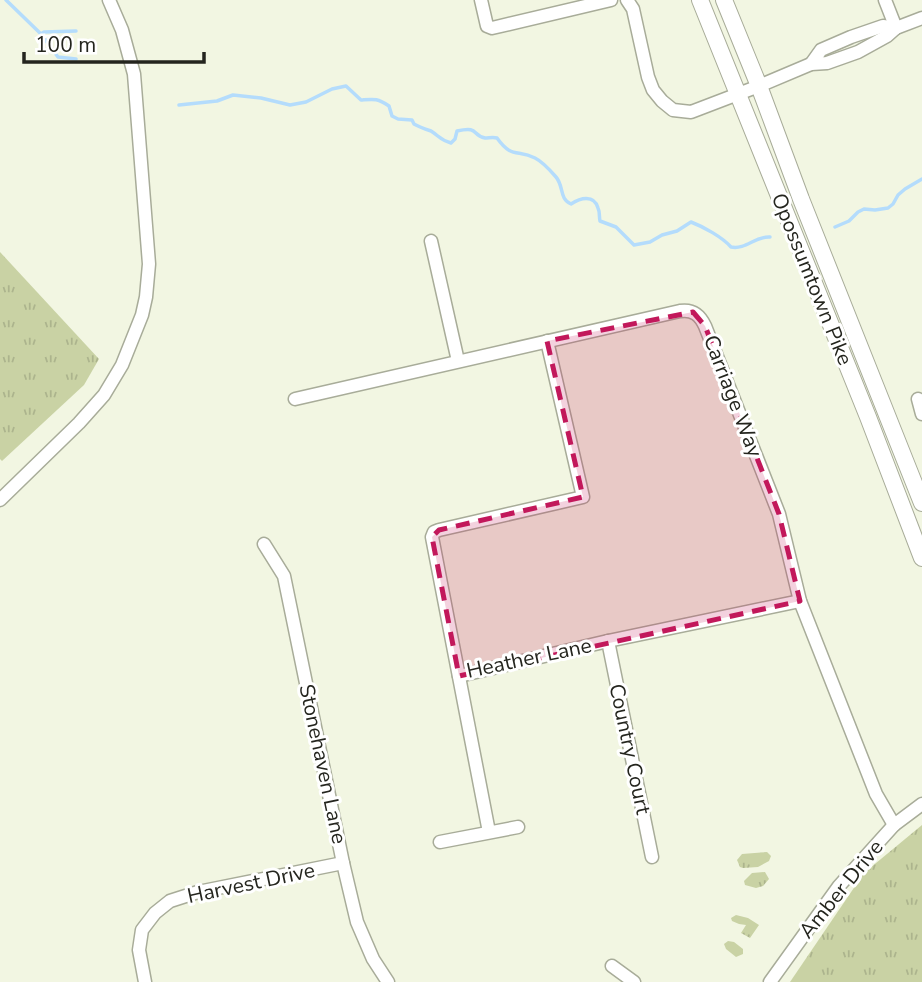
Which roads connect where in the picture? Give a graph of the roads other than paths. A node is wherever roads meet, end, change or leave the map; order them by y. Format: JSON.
{"nodes":[{"id":1,"x":109,"y":0,"type":"edge"},
{"id":2,"x":481,"y":0,"type":"edge"},
{"id":3,"x":611,"y":0,"type":"edge"},
{"id":4,"x":627,"y":0,"type":"edge"},
{"id":5,"x":700,"y":0,"type":"edge"},
{"id":6,"x":724,"y":0,"type":"edge"},
{"id":7,"x":885,"y":0,"type":"edge"},
{"id":8,"x":922,"y":18,"type":"edge"},
{"id":9,"x":896,"y":28,"type":"junction"},
{"id":10,"x":759,"y":86,"type":"junction"},
{"id":11,"x":739,"y":94,"type":"junction"},
{"id":12,"x":431,"y":241,"type":"dead end"},
{"id":13,"x":547,"y":341,"type":"junction"},
{"id":14,"x":458,"y":361,"type":"junction"},
{"id":15,"x":295,"y":399,"type":"dead end"},
{"id":16,"x":918,"y":399,"type":"dead end"},
{"id":17,"x":922,"y":414,"type":"edge"},
{"id":18,"x":0,"y":500,"type":"edge"},
{"id":19,"x":922,"y":503,"type":"edge"},
{"id":20,"x":264,"y":544,"type":"dead end"},
{"id":21,"x":922,"y":558,"type":"edge"},
{"id":22,"x":800,"y":601,"type":"junction"},
{"id":23,"x":608,"y":641,"type":"junction"},
{"id":24,"x":459,"y":676,"type":"junction"},
{"id":25,"x":922,"y":804,"type":"edge"},
{"id":26,"x":894,"y":825,"type":"junction"},
{"id":27,"x":517,"y":827,"type":"dead end"},
{"id":28,"x":489,"y":832,"type":"junction"},
{"id":29,"x":440,"y":842,"type":"dead end"},
{"id":30,"x":652,"y":857,"type":"dead end"},
{"id":31,"x":343,"y":863,"type":"junction"},
{"id":32,"x":612,"y":966,"type":"dead end"},
{"id":33,"x":145,"y":982,"type":"edge"},
{"id":34,"x":388,"y":982,"type":"edge"},
{"id":35,"x":635,"y":982,"type":"edge"},
{"id":36,"x":770,"y":982,"type":"edge"}],
"edges":[{"from":1,"to":18,"type":"street"},
{"from":2,"to":3,"type":"street"},
{"from":4,"to":11,"type":"street"},
{"from":5,"to":11,"type":"main road","name":"Opossumtown Pike"},
{"from":6,"to":10,"type":"main road","name":"Opossumtown Pike"},
{"from":7,"to":9,"type":"street"},
{"from":8,"to":9,"type":"street"},
{"from":9,"to":10,"type":"street"},
{"from":10,"to":11,"type":"street"},
{"from":10,"to":19,"type":"main road","name":"Opossumtown Pike"},
{"from":11,"to":21,"type":"main road","name":"Opossumtown Pike"},
{"from":12,"to":14,"type":"street"},
{"from":13,"to":14,"type":"street","name":"Carriage Way"},
{"from":13,"to":22,"type":"street","name":"Carriage Way"},
{"from":13,"to":24,"type":"street","name":"Heather Lane"},
{"from":14,"to":15,"type":"street","name":"Carriage Way"},
{"from":16,"to":17,"type":"street"},
{"from":20,"to":31,"type":"street","name":"Stonehaven Lane"},
{"from":22,"to":23,"type":"street","name":"Heather Lane"},
{"from":22,"to":26,"type":"street","name":"Carriage Way"},
{"from":23,"to":24,"type":"street","name":"Heather Lane"},
{"from":23,"to":30,"type":"street","name":"Country Court"},
{"from":24,"to":28,"type":"street"},
{"from":25,"to":26,"type":"street","name":"Amber Drive"},
{"from":26,"to":36,"type":"street","name":"Amber Drive"},
{"from":27,"to":28,"type":"street"},
{"from":28,"to":29,"type":"street"},
{"from":31,"to":33,"type":"street","name":"Harvest Drive"},
{"from":31,"to":34,"type":"street","name":"Stonehaven Lane"},
{"from":32,"to":35,"type":"street"}]}
